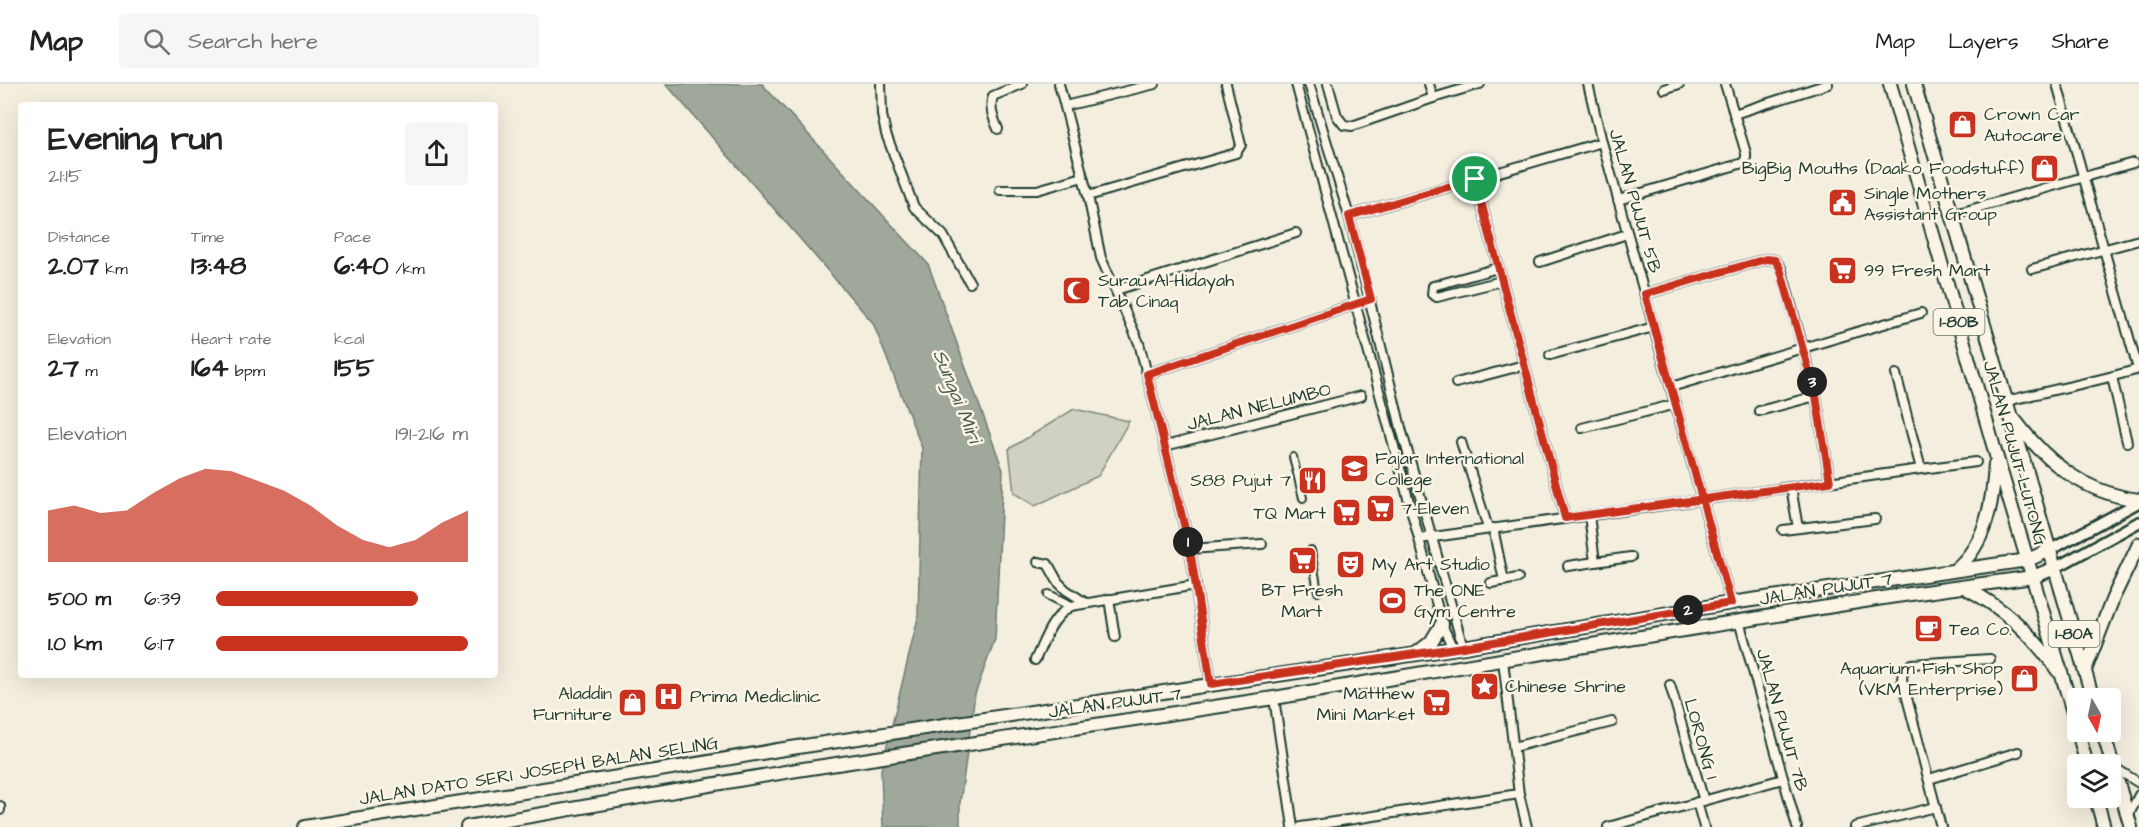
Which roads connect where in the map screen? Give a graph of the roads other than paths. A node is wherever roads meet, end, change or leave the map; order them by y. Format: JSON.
{"nodes":[{"id":1,"x":881,"y":84,"type":"edge"},
{"id":2,"x":1022,"y":84,"type":"edge"},
{"id":3,"x":1059,"y":84,"type":"edge"},
{"id":4,"x":1155,"y":84,"type":"edge"},
{"id":5,"x":1226,"y":84,"type":"edge"},
{"id":6,"x":1296,"y":84,"type":"edge"},
{"id":7,"x":1309,"y":84,"type":"edge"},
{"id":8,"x":1328,"y":84,"type":"edge"},
{"id":9,"x":1429,"y":84,"type":"edge"},
{"id":10,"x":1480,"y":84,"type":"edge"},
{"id":11,"x":1588,"y":84,"type":"edge"},
{"id":12,"x":1679,"y":84,"type":"edge"},
{"id":13,"x":1725,"y":84,"type":"edge"},
{"id":14,"x":1828,"y":84,"type":"edge"},
{"id":15,"x":1890,"y":84,"type":"edge"},
{"id":16,"x":1914,"y":84,"type":"edge"},
{"id":17,"x":2057,"y":84,"type":"edge"},
{"id":18,"x":1664,"y":89,"type":"dead end"},
{"id":19,"x":1433,"y":98,"type":"junction"},
{"id":20,"x":1065,"y":106,"type":"junction"},
{"id":21,"x":1734,"y":114,"type":"junction"},
{"id":22,"x":998,"y":129,"type":"dead end"},
{"id":23,"x":1602,"y":142,"type":"junction"},
{"id":24,"x":2133,"y":163,"type":"dead end"},
{"id":25,"x":1083,"y":177,"type":"junction"},
{"id":26,"x":2084,"y":177,"type":"junction"},
{"id":27,"x":1475,"y":179,"type":"junction"},
{"id":28,"x":1000,"y":190,"type":"dead end"},
{"id":29,"x":1088,"y":196,"type":"junction"},
{"id":30,"x":1618,"y":201,"type":"junction"},
{"id":31,"x":1952,"y":215,"type":"junction"},
{"id":32,"x":1349,"y":216,"type":"junction"},
{"id":33,"x":1296,"y":233,"type":"dead end"},
{"id":34,"x":1628,"y":234,"type":"junction"},
{"id":35,"x":2139,"y":240,"type":"edge"},
{"id":36,"x":2104,"y":250,"type":"junction"},
{"id":37,"x":1540,"y":262,"type":"dead end"},
{"id":38,"x":1498,"y":268,"type":"junction"},
{"id":39,"x":2032,"y":269,"type":"dead end"},
{"id":40,"x":1502,"y":281,"type":"junction"},
{"id":41,"x":970,"y":283,"type":"dead end"},
{"id":42,"x":1116,"y":290,"type":"junction"},
{"id":43,"x":1645,"y":294,"type":"junction"},
{"id":44,"x":1371,"y":299,"type":"junction"},
{"id":45,"x":1355,"y":304,"type":"junction"},
{"id":46,"x":1921,"y":313,"type":"dead end"},
{"id":47,"x":1654,"y":327,"type":"junction"},
{"id":48,"x":1803,"y":348,"type":"junction"},
{"id":49,"x":1550,"y":356,"type":"dead end"},
{"id":50,"x":1524,"y":364,"type":"junction"},
{"id":51,"x":2139,"y":369,"type":"edge"},
{"id":52,"x":1147,"y":374,"type":"junction"},
{"id":53,"x":1896,"y":374,"type":"dead end"},
{"id":54,"x":2112,"y":377,"type":"junction"},
{"id":55,"x":1456,"y":383,"type":"dead end"},
{"id":56,"x":1671,"y":387,"type":"junction"},
{"id":57,"x":1360,"y":396,"type":"dead end"},
{"id":58,"x":1816,"y":396,"type":"junction"},
{"id":59,"x":1676,"y":404,"type":"junction"},
{"id":60,"x":2008,"y":407,"type":"junction"},
{"id":61,"x":1760,"y":411,"type":"dead end"},
{"id":62,"x":1582,"y":428,"type":"dead end"},
{"id":63,"x":1402,"y":432,"type":"junction"},
{"id":64,"x":1390,"y":435,"type":"junction"},
{"id":65,"x":1461,"y":442,"type":"dead end"},
{"id":66,"x":2127,"y":442,"type":"dead end"},
{"id":67,"x":1165,"y":446,"type":"junction"},
{"id":68,"x":1996,"y":454,"type":"junction"},
{"id":69,"x":1293,"y":457,"type":"dead end"},
{"id":70,"x":1976,"y":462,"type":"dead end"},
{"id":71,"x":1922,"y":469,"type":"junction"},
{"id":72,"x":1830,"y":482,"type":"junction"},
{"id":73,"x":1791,"y":487,"type":"junction"},
{"id":74,"x":1303,"y":498,"type":"dead end"},
{"id":75,"x":1703,"y":499,"type":"junction"},
{"id":76,"x":2139,"y":501,"type":"edge"},
{"id":77,"x":1589,"y":514,"type":"junction"},
{"id":78,"x":1565,"y":518,"type":"junction"},
{"id":79,"x":1875,"y":519,"type":"dead end"},
{"id":80,"x":2139,"y":522,"type":"edge"},
{"id":81,"x":1491,"y":528,"type":"junction"},
{"id":82,"x":1798,"y":528,"type":"junction"},
{"id":83,"x":1783,"y":530,"type":"dead end"},
{"id":84,"x":1433,"y":536,"type":"junction"},
{"id":85,"x":1419,"y":539,"type":"junction"},
{"id":86,"x":1262,"y":544,"type":"dead end"},
{"id":87,"x":2139,"y":544,"type":"edge"},
{"id":88,"x":1190,"y":549,"type":"junction"},
{"id":89,"x":1311,"y":550,"type":"dead end"},
{"id":90,"x":2050,"y":550,"type":"junction"},
{"id":91,"x":1630,"y":557,"type":"dead end"},
{"id":92,"x":2028,"y":560,"type":"junction"},
{"id":93,"x":1038,"y":562,"type":"dead end"},
{"id":94,"x":1595,"y":562,"type":"junction"},
{"id":95,"x":1568,"y":566,"type":"dead end"},
{"id":96,"x":2055,"y":568,"type":"junction"},
{"id":97,"x":1956,"y":569,"type":"junction"},
{"id":98,"x":1442,"y":572,"type":"junction"},
{"id":99,"x":1430,"y":576,"type":"junction"},
{"id":100,"x":2033,"y":577,"type":"junction"},
{"id":101,"x":1518,"y":578,"type":"dead end"},
{"id":102,"x":1504,"y":581,"type":"junction"},
{"id":103,"x":1491,"y":583,"type":"dead end"},
{"id":104,"x":1196,"y":585,"type":"junction"},
{"id":105,"x":1964,"y":587,"type":"junction"},
{"id":106,"x":1318,"y":592,"type":"dead end"},
{"id":107,"x":1049,"y":595,"type":"dead end"},
{"id":108,"x":1109,"y":599,"type":"junction"},
{"id":109,"x":1086,"y":603,"type":"junction"},
{"id":110,"x":1731,"y":603,"type":"junction"},
{"id":111,"x":1071,"y":606,"type":"junction"},
{"id":112,"x":1739,"y":621,"type":"junction"},
{"id":113,"x":1442,"y":624,"type":"junction"},
{"id":114,"x":1114,"y":637,"type":"dead end"},
{"id":115,"x":1458,"y":648,"type":"junction"},
{"id":116,"x":1573,"y":648,"type":"junction"},
{"id":117,"x":1416,"y":654,"type":"junction"},
{"id":118,"x":1990,"y":659,"type":"dead end"},
{"id":119,"x":1035,"y":660,"type":"dead end"},
{"id":120,"x":1503,"y":660,"type":"junction"},
{"id":121,"x":2085,"y":670,"type":"junction"},
{"id":122,"x":2065,"y":683,"type":"junction"},
{"id":123,"x":1211,"y":684,"type":"junction"},
{"id":124,"x":1670,"y":685,"type":"dead end"},
{"id":125,"x":2090,"y":688,"type":"edge"},
{"id":126,"x":2067,"y":690,"type":"edge"},
{"id":127,"x":1274,"y":698,"type":"junction"},
{"id":128,"x":1612,"y":722,"type":"dead end"},
{"id":129,"x":1514,"y":747,"type":"junction"},
{"id":130,"x":778,"y":750,"type":"joint"},
{"id":131,"x":2018,"y":752,"type":"dead end"},
{"id":132,"x":2121,"y":772,"type":"edge"},
{"id":133,"x":1783,"y":779,"type":"junction"},
{"id":134,"x":1929,"y":779,"type":"junction"},
{"id":135,"x":2139,"y":783,"type":"edge"},
{"id":136,"x":1519,"y":794,"type":"junction"},
{"id":137,"x":2121,"y":794,"type":"edge"},
{"id":138,"x":2139,"y":795,"type":"edge"},
{"id":139,"x":1700,"y":802,"type":"junction"},
{"id":140,"x":1936,"y":807,"type":"junction"},
{"id":141,"x":2099,"y":808,"type":"edge"},
{"id":142,"x":2129,"y":821,"type":"edge"},
{"id":143,"x":371,"y":822,"type":"edge"},
{"id":144,"x":1612,"y":826,"type":"edge"},
{"id":145,"x":305,"y":827,"type":"edge"},
{"id":146,"x":467,"y":827,"type":"edge"},
{"id":147,"x":1293,"y":827,"type":"edge"},
{"id":148,"x":1301,"y":827,"type":"edge"},
{"id":149,"x":1527,"y":827,"type":"edge"},
{"id":150,"x":1704,"y":827,"type":"edge"},
{"id":151,"x":1797,"y":827,"type":"edge"},
{"id":152,"x":1855,"y":827,"type":"edge"},
{"id":153,"x":1941,"y":827,"type":"edge"},
{"id":154,"x":2104,"y":827,"type":"edge"}],
"edges":[{"from":1,"to":41,"type":"street"},
{"from":2,"to":22,"type":"street"},
{"from":3,"to":20,"type":"street"},
{"from":4,"to":20,"type":"street"},
{"from":5,"to":29,"type":"street"},
{"from":6,"to":45,"type":"street"},
{"from":7,"to":32,"type":"street"},
{"from":8,"to":19,"type":"street"},
{"from":9,"to":19,"type":"street"},
{"from":10,"to":19,"type":"street"},
{"from":11,"to":23,"type":"street","name":"JALAN PUJUT 5B"},
{"from":12,"to":18,"type":"street"},
{"from":13,"to":21,"type":"street"},
{"from":14,"to":21,"type":"street"},
{"from":15,"to":68,"type":"main road","name":"JALAN PUJUT-LUTONG","number":"1-80B"},
{"from":16,"to":31,"type":"main road","name":"JALAN PUJUT-LUTONG","number":"1-80A"},
{"from":17,"to":26,"type":"street"},
{"from":20,"to":25,"type":"street"},
{"from":21,"to":30,"type":"street"},
{"from":23,"to":27,"type":"street"},
{"from":23,"to":30,"type":"street","name":"JALAN PUJUT 5B"},
{"from":24,"to":26,"type":"street"},
{"from":25,"to":28,"type":"street"},
{"from":25,"to":29,"type":"street"},
{"from":26,"to":31,"type":"street"},
{"from":26,"to":36,"type":"street"},
{"from":27,"to":32,"type":"street"},
{"from":27,"to":38,"type":"street"},
{"from":29,"to":42,"type":"street"},
{"from":30,"to":34,"type":"street","name":"JALAN PUJUT 5B"},
{"from":31,"to":60,"type":"main road","name":"JALAN PUJUT-LUTONG","number":"1-80A"},
{"from":32,"to":44,"type":"street"},
{"from":33,"to":42,"type":"street"},
{"from":34,"to":37,"type":"street"},
{"from":34,"to":43,"type":"street","name":"JALAN PUJUT 5B"},
{"from":35,"to":36,"type":"street"},
{"from":36,"to":39,"type":"street"},
{"from":36,"to":51,"type":"street"},
{"from":38,"to":40,"type":"street"},
{"from":38,"to":40,"type":"street"},
{"from":40,"to":50,"type":"street"},
{"from":42,"to":52,"type":"street"},
{"from":43,"to":47,"type":"street","name":"JALAN PUJUT 5B"},
{"from":43,"to":48,"type":"street"},
{"from":44,"to":45,"type":"street"},
{"from":44,"to":63,"type":"street"},
{"from":45,"to":52,"type":"street"},
{"from":45,"to":64,"type":"street"},
{"from":46,"to":48,"type":"street"},
{"from":47,"to":49,"type":"street"},
{"from":47,"to":56,"type":"street","name":"JALAN PUJUT 5B"},
{"from":48,"to":56,"type":"street"},
{"from":48,"to":58,"type":"street"},
{"from":50,"to":55,"type":"street"},
{"from":50,"to":78,"type":"street"},
{"from":51,"to":54,"type":"street"},
{"from":52,"to":67,"type":"street"},
{"from":53,"to":71,"type":"street"},
{"from":54,"to":60,"type":"street"},
{"from":54,"to":66,"type":"street"},
{"from":56,"to":59,"type":"street","name":"JALAN PUJUT 5B"},
{"from":57,"to":67,"type":"street","name":"JALAN NELUMBO"},
{"from":58,"to":61,"type":"street"},
{"from":58,"to":72,"type":"street"},
{"from":59,"to":62,"type":"street"},
{"from":59,"to":75,"type":"street","name":"JALAN PUJUT 5B"},
{"from":60,"to":76,"type":"main road"},
{"from":60,"to":90,"type":"main road","name":"JALAN PUJUT-LUTONG","number":"1-80A"},
{"from":63,"to":64,"type":"street"},
{"from":63,"to":84,"type":"street"},
{"from":64,"to":85,"type":"street"},
{"from":65,"to":81,"type":"street"},
{"from":67,"to":88,"type":"street"},
{"from":68,"to":92,"type":"main road","name":"JALAN PUJUT-LUTONG","number":"1-80B"},
{"from":68,"to":97,"type":"main road"},
{"from":69,"to":74,"type":"street"},
{"from":70,"to":71,"type":"street"},
{"from":71,"to":72,"type":"street"},
{"from":72,"to":73,"type":"street"},
{"from":73,"to":75,"type":"street"},
{"from":73,"to":82,"type":"street"},
{"from":75,"to":77,"type":"street"},
{"from":75,"to":110,"type":"street","name":"JALAN PUJUT 5B"},
{"from":76,"to":90,"type":"street"},
{"from":77,"to":78,"type":"street"},
{"from":77,"to":94,"type":"street"},
{"from":78,"to":81,"type":"street"},
{"from":79,"to":82,"type":"street"},
{"from":80,"to":96,"type":"street"},
{"from":81,"to":84,"type":"street"},
{"from":81,"to":102,"type":"street"},
{"from":82,"to":83,"type":"street"},
{"from":84,"to":85,"type":"street"},
{"from":84,"to":98,"type":"street"},
{"from":85,"to":99,"type":"street"},
{"from":86,"to":88,"type":"street"},
{"from":87,"to":121,"type":"main road"},
{"from":88,"to":104,"type":"street"},
{"from":89,"to":106,"type":"street"},
{"from":90,"to":92,"type":"main road","name":"JALAN PUJUT 7"},
{"from":90,"to":96,"type":"main road","name":"JALAN PUJUT-LUTONG","number":"1-80A"},
{"from":91,"to":94,"type":"street"},
{"from":92,"to":97,"type":"main road","name":"JALAN PUJUT 7"},
{"from":92,"to":100,"type":"main road","name":"JALAN PUJUT-LUTONG","number":"1-80B"},
{"from":93,"to":109,"type":"street"},
{"from":94,"to":95,"type":"street"},
{"from":96,"to":100,"type":"main road","name":"JALAN PUJUT 7"},
{"from":96,"to":121,"type":"main road","name":"JALAN PUJUT-LUTONG","number":"1-80A"},
{"from":97,"to":110,"type":"main road","name":"JALAN PUJUT 7"},
{"from":98,"to":99,"type":"street"},
{"from":98,"to":115,"type":"street"},
{"from":99,"to":113,"type":"street"},
{"from":100,"to":105,"type":"main road","name":"JALAN PUJUT 7"},
{"from":100,"to":122,"type":"main road","name":"JALAN PUJUT-LUTONG","number":"1-80B"},
{"from":101,"to":102,"type":"street"},
{"from":102,"to":103,"type":"street"},
{"from":104,"to":108,"type":"street"},
{"from":104,"to":123,"type":"street"},
{"from":105,"to":112,"type":"main road","name":"JALAN PUJUT 7"},
{"from":105,"to":122,"type":"main road"},
{"from":107,"to":111,"type":"street"},
{"from":108,"to":109,"type":"street"},
{"from":108,"to":114,"type":"street"},
{"from":109,"to":111,"type":"street"},
{"from":110,"to":115,"type":"main road","name":"JALAN PUJUT 7"},
{"from":111,"to":119,"type":"street"},
{"from":112,"to":116,"type":"main road","name":"JALAN PUJUT 7"},
{"from":112,"to":133,"type":"street","name":"JALAN PUJUT 7B"},
{"from":113,"to":115,"type":"street"},
{"from":113,"to":117,"type":"main road"},
{"from":115,"to":116,"type":"main road"},
{"from":115,"to":117,"type":"main road","name":"JALAN PUJUT 7"},
{"from":116,"to":120,"type":"main road","name":"JALAN PUJUT 7"},
{"from":117,"to":123,"type":"main road","name":"JALAN PUJUT 7"},
{"from":118,"to":134,"type":"street"},
{"from":120,"to":127,"type":"main road","name":"JALAN PUJUT 7"},
{"from":120,"to":129,"type":"street"},
{"from":121,"to":125,"type":"main road","name":"JALAN PUJUT-LUTONG","number":"1-80A"},
{"from":122,"to":126,"type":"main road","name":"JALAN PUJUT-LUTONG","number":"1-80B"},
{"from":123,"to":130,"type":"main road","name":"JALAN PUJUT 7"},
{"from":124,"to":139,"type":"street","name":"LORONG 1"},
{"from":127,"to":146,"type":"main road","name":"JALAN PUJUT 7"},
{"from":127,"to":147,"type":"street"},
{"from":128,"to":129,"type":"street"},
{"from":129,"to":136,"type":"street"},
{"from":130,"to":143,"type":"main road","name":"JALAN DATO SERI JOSEPH BALAN SELING"},
{"from":131,"to":134,"type":"street"},
{"from":132,"to":135,"type":"street"},
{"from":133,"to":139,"type":"street"},
{"from":133,"to":151,"type":"street","name":"JALAN PUJUT 7B"},
{"from":134,"to":140,"type":"street"},
{"from":136,"to":148,"type":"street"},
{"from":136,"to":149,"type":"street"},
{"from":137,"to":142,"type":"main road"},
{"from":138,"to":142,"type":"street"},
{"from":139,"to":144,"type":"street"},
{"from":139,"to":150,"type":"street","name":"LORONG 1"},
{"from":140,"to":152,"type":"street"},
{"from":140,"to":153,"type":"street"},
{"from":141,"to":154,"type":"main road"},
{"from":143,"to":145,"type":"main road","name":"JALAN DATO SERI JOSEPH BALAN SELING"}]}
